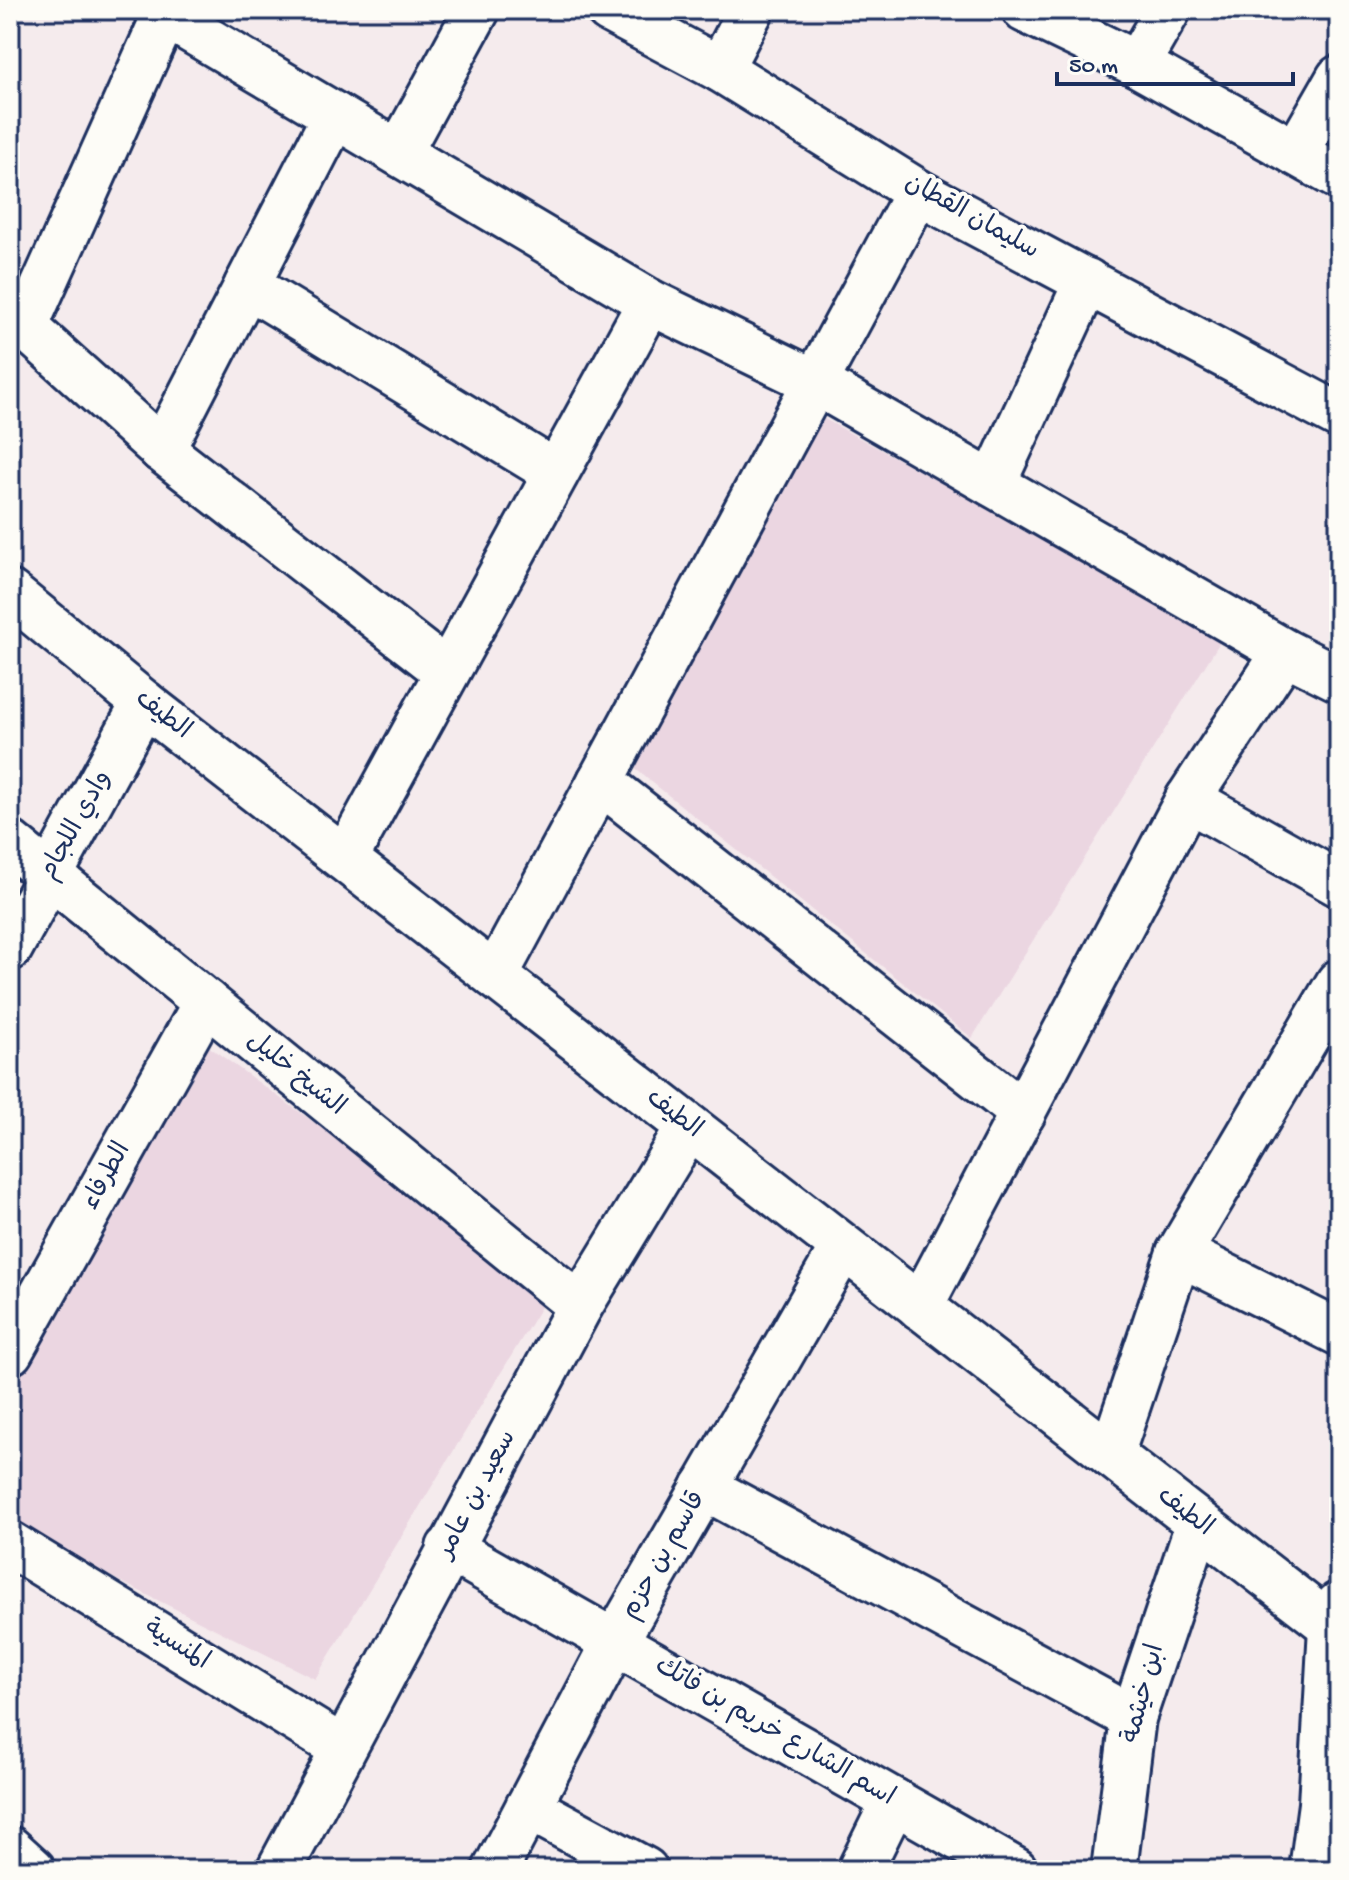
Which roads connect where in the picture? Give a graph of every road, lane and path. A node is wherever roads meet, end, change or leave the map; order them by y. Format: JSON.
{"nodes":[{"id":1,"x":477,"y":10,"type":"edge"},
{"id":2,"x":609,"y":10,"type":"edge"},
{"id":3,"x":751,"y":10,"type":"edge"},
{"id":4,"x":1025,"y":10,"type":"edge"},
{"id":5,"x":1168,"y":10,"type":"edge"},
{"id":6,"x":161,"y":13,"type":"edge"},
{"id":7,"x":1137,"y":64,"type":"junction"},
{"id":8,"x":720,"y":69,"type":"junction"},
{"id":9,"x":1339,"y":78,"type":"edge"},
{"id":10,"x":335,"y":115,"type":"junction"},
{"id":11,"x":399,"y":153,"type":"junction"},
{"id":12,"x":1296,"y":153,"type":"junction"},
{"id":13,"x":1339,"y":177,"type":"edge"},
{"id":14,"x":918,"y":192,"type":"junction"},
{"id":15,"x":1087,"y":281,"type":"junction"},
{"id":16,"x":247,"y":285,"type":"junction"},
{"id":17,"x":650,"y":302,"type":"junction"},
{"id":18,"x":18,"y":319,"type":"edge"},
{"id":19,"x":815,"y":382,"type":"junction"},
{"id":20,"x":1339,"y":416,"type":"edge"},
{"id":21,"x":162,"y":450,"type":"junction"},
{"id":22,"x":556,"y":473,"type":"junction"},
{"id":23,"x":993,"y":484,"type":"junction"},
{"id":24,"x":10,"y":593,"type":"edge"},
{"id":25,"x":1285,"y":652,"type":"junction"},
{"id":26,"x":447,"y":672,"type":"junction"},
{"id":27,"x":1339,"y":679,"type":"edge"},
{"id":28,"x":144,"y":703,"type":"junction"},
{"id":29,"x":600,"y":781,"type":"junction"},
{"id":30,"x":1188,"y":799,"type":"junction"},
{"id":31,"x":10,"y":843,"type":"edge"},
{"id":32,"x":345,"y":859,"type":"junction"},
{"id":33,"x":50,"y":875,"type":"junction"},
{"id":34,"x":1339,"y":884,"type":"edge"},
{"id":35,"x":10,"y":948,"type":"edge"},
{"id":36,"x":495,"y":976,"type":"junction"},
{"id":37,"x":1339,"y":982,"type":"edge"},
{"id":38,"x":206,"y":1002,"type":"junction"},
{"id":39,"x":1023,"y":1113,"type":"junction"},
{"id":40,"x":689,"y":1127,"type":"junction"},
{"id":41,"x":843,"y":1247,"type":"junction"},
{"id":42,"x":1179,"y":1253,"type":"junction"},
{"id":43,"x":580,"y":1306,"type":"junction"},
{"id":44,"x":920,"y":1307,"type":"junction"},
{"id":45,"x":1339,"y":1333,"type":"edge"},
{"id":46,"x":10,"y":1352,"type":"edge"},
{"id":47,"x":1111,"y":1455,"type":"junction"},
{"id":48,"x":704,"y":1487,"type":"junction"},
{"id":49,"x":1198,"y":1524,"type":"junction"},
{"id":50,"x":10,"y":1544,"type":"edge"},
{"id":51,"x":449,"y":1548,"type":"junction"},
{"id":52,"x":1336,"y":1621,"type":"edge"},
{"id":53,"x":615,"y":1642,"type":"junction"},
{"id":54,"x":1133,"y":1718,"type":"junction"},
{"id":55,"x":342,"y":1748,"type":"junction"},
{"id":56,"x":894,"y":1801,"type":"junction"},
{"id":57,"x":528,"y":1807,"type":"junction"},
{"id":58,"x":10,"y":1849,"type":"edge"},
{"id":59,"x":33,"y":1870,"type":"edge"},
{"id":60,"x":279,"y":1870,"type":"edge"},
{"id":61,"x":495,"y":1870,"type":"edge"},
{"id":62,"x":645,"y":1870,"type":"edge"},
{"id":63,"x":860,"y":1870,"type":"edge"},
{"id":64,"x":1015,"y":1870,"type":"edge"},
{"id":65,"x":1114,"y":1870,"type":"edge"},
{"id":66,"x":1312,"y":1870,"type":"edge"}],
"edges":[{"from":1,"to":11,"type":"street"},
{"from":2,"to":8,"type":"street","name":"سليمان القطان"},
{"from":3,"to":8,"type":"street"},
{"from":4,"to":7,"type":"street"},
{"from":5,"to":7,"type":"street"},
{"from":6,"to":10,"type":"street"},
{"from":6,"to":18,"type":"street"},
{"from":7,"to":12,"type":"street"},
{"from":8,"to":14,"type":"street","name":"سليمان القطان"},
{"from":9,"to":12,"type":"street"},
{"from":10,"to":11,"type":"street"},
{"from":10,"to":16,"type":"street"},
{"from":11,"to":17,"type":"street"},
{"from":12,"to":13,"type":"street"},
{"from":14,"to":15,"type":"street","name":"سليمان القطان"},
{"from":14,"to":19,"type":"street"},
{"from":15,"to":20,"type":"street","name":"سليمان القطان"},
{"from":15,"to":23,"type":"street"},
{"from":16,"to":21,"type":"street"},
{"from":16,"to":22,"type":"street"},
{"from":17,"to":19,"type":"street"},
{"from":17,"to":22,"type":"street"},
{"from":18,"to":21,"type":"street"},
{"from":19,"to":23,"type":"street"},
{"from":19,"to":29,"type":"street"},
{"from":21,"to":26,"type":"street"},
{"from":22,"to":26,"type":"street"},
{"from":23,"to":25,"type":"street"},
{"from":24,"to":28,"type":"street","name":"الطيف"},
{"from":25,"to":27,"type":"street"},
{"from":25,"to":30,"type":"street"},
{"from":26,"to":32,"type":"street"},
{"from":28,"to":32,"type":"street","name":"الطيف"},
{"from":28,"to":33,"type":"street","name":"وادي اللجام"},
{"from":29,"to":36,"type":"street"},
{"from":29,"to":39,"type":"street"},
{"from":30,"to":34,"type":"street"},
{"from":30,"to":39,"type":"street"},
{"from":31,"to":33,"type":"street","name":"الشيخ خليل"},
{"from":32,"to":36,"type":"street","name":"الطيف"},
{"from":33,"to":35,"type":"street","name":"وادي اللجام"},
{"from":33,"to":38,"type":"street","name":"الشيخ خليل"},
{"from":36,"to":40,"type":"street","name":"الطيف"},
{"from":37,"to":42,"type":"street"},
{"from":38,"to":43,"type":"street","name":"الشيخ خليل"},
{"from":38,"to":46,"type":"street","name":"الطرفاء"},
{"from":39,"to":44,"type":"street"},
{"from":40,"to":41,"type":"street","name":"الطيف"},
{"from":40,"to":43,"type":"street","name":"سعيد بن عامر"},
{"from":41,"to":44,"type":"street","name":"الطيف"},
{"from":41,"to":48,"type":"street","name":"قاسم بن حزم"},
{"from":42,"to":45,"type":"street"},
{"from":42,"to":47,"type":"street"},
{"from":43,"to":51,"type":"street","name":"سعيد بن عامر"},
{"from":44,"to":47,"type":"street","name":"الطيف"},
{"from":47,"to":49,"type":"street","name":"الطيف"},
{"from":48,"to":53,"type":"street","name":"قاسم بن حزم"},
{"from":48,"to":54,"type":"street"},
{"from":49,"to":52,"type":"street","name":"الطيف"},
{"from":49,"to":54,"type":"street","name":"ابن خيثمة"},
{"from":50,"to":55,"type":"street","name":"المنسية"},
{"from":51,"to":53,"type":"street","name":"اسم الشارع خريم بن فاتك"},
{"from":51,"to":55,"type":"street","name":"سعيد بن عامر"},
{"from":52,"to":66,"type":"street"},
{"from":53,"to":56,"type":"street","name":"اسم الشارع خريم بن فاتك"},
{"from":53,"to":57,"type":"street","name":"قاسم بن حزم"},
{"from":54,"to":65,"type":"street","name":"ابن خيثمة"},
{"from":55,"to":60,"type":"street","name":"سعيد بن عامر"},
{"from":56,"to":63,"type":"street"},
{"from":56,"to":64,"type":"street","name":"اسم الشارع خريم بن فاتك"},
{"from":57,"to":61,"type":"street","name":"قاسم بن حزم"},
{"from":57,"to":62,"type":"street"},
{"from":58,"to":59,"type":"street"}]}
